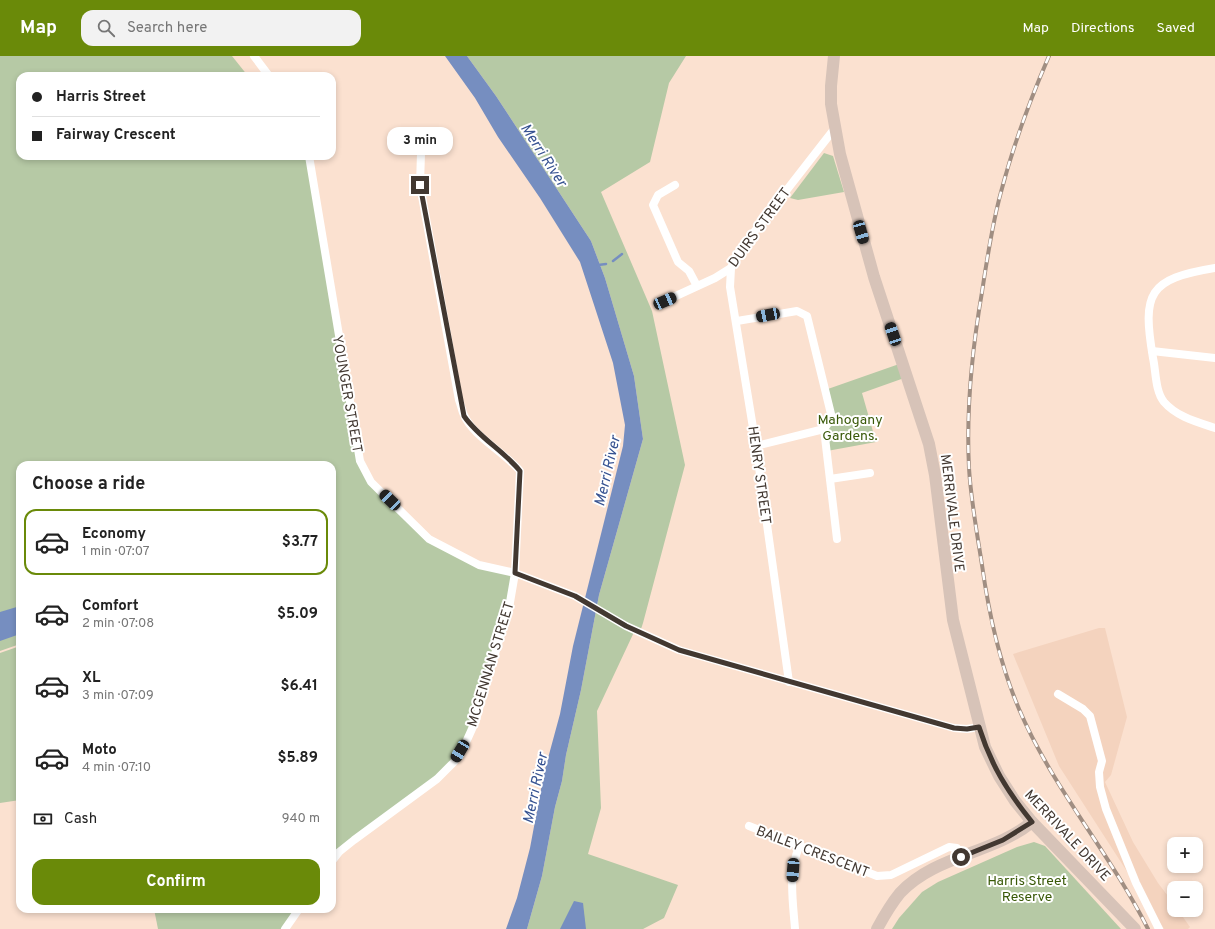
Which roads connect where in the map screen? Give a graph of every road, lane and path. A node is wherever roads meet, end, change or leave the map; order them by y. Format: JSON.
{"nodes":[{"id":1,"x":254,"y":56,"type":"edge"},
{"id":2,"x":834,"y":56,"type":"edge"},
{"id":3,"x":266,"y":72,"type":"edge"},
{"id":4,"x":834,"y":128,"type":"junction"},
{"id":5,"x":421,"y":153,"type":"dead end"},
{"id":6,"x":310,"y":160,"type":"edge"},
{"id":7,"x":675,"y":185,"type":"dead end"},
{"id":8,"x":731,"y":268,"type":"junction"},
{"id":9,"x":1215,"y":268,"type":"edge"},
{"id":10,"x":697,"y":286,"type":"junction"},
{"id":11,"x":665,"y":301,"type":"dead end"},
{"id":12,"x":737,"y":321,"type":"junction"},
{"id":13,"x":1152,"y":351,"type":"junction"},
{"id":14,"x":1215,"y":358,"type":"edge"},
{"id":15,"x":1215,"y":428,"type":"edge"},
{"id":16,"x":824,"y":429,"type":"junction"},
{"id":17,"x":756,"y":446,"type":"junction"},
{"id":18,"x":870,"y":473,"type":"dead end"},
{"id":19,"x":830,"y":479,"type":"junction"},
{"id":20,"x":837,"y":539,"type":"dead end"},
{"id":21,"x":515,"y":573,"type":"junction"},
{"id":22,"x":789,"y":682,"type":"junction"},
{"id":23,"x":1058,"y":694,"type":"dead end"},
{"id":24,"x":979,"y":727,"type":"junction"},
{"id":25,"x":1032,"y":822,"type":"junction"},
{"id":26,"x":749,"y":826,"type":"dead end"},
{"id":27,"x":799,"y":847,"type":"junction"},
{"id":28,"x":336,"y":856,"type":"edge"},
{"id":29,"x":961,"y":857,"type":"junction"},
{"id":30,"x":296,"y":913,"type":"edge"},
{"id":31,"x":286,"y":929,"type":"edge"},
{"id":32,"x":795,"y":929,"type":"edge"},
{"id":33,"x":877,"y":929,"type":"edge"},
{"id":34,"x":1135,"y":929,"type":"edge"},
{"id":35,"x":1159,"y":929,"type":"edge"}],
"edges":[{"from":1,"to":3,"type":"street"},
{"from":2,"to":4,"type":"street","name":"MERRIVALE DRIVE"},
{"from":4,"to":8,"type":"street","name":"DUIRS STREET"},
{"from":4,"to":24,"type":"street","name":"MERRIVALE DRIVE"},
{"from":5,"to":21,"type":"street","name":"MCGENNAN STREET"},
{"from":6,"to":21,"type":"street","name":"YOUNGER STREET"},
{"from":7,"to":10,"type":"street"},
{"from":8,"to":10,"type":"street","name":"DUIRS STREET"},
{"from":8,"to":12,"type":"street","name":"HENRY STREET"},
{"from":9,"to":13,"type":"street"},
{"from":10,"to":11,"type":"street","name":"DUIRS STREET"},
{"from":12,"to":16,"type":"street"},
{"from":12,"to":17,"type":"street","name":"HENRY STREET"},
{"from":13,"to":14,"type":"street"},
{"from":13,"to":15,"type":"street"},
{"from":16,"to":17,"type":"street"},
{"from":16,"to":19,"type":"street"},
{"from":17,"to":22,"type":"street","name":"HENRY STREET"},
{"from":18,"to":19,"type":"street"},
{"from":19,"to":20,"type":"street"},
{"from":21,"to":22,"type":"street","name":"YOUNGER STREET"},
{"from":21,"to":28,"type":"street","name":"MCGENNAN STREET"},
{"from":22,"to":24,"type":"street","name":"YOUNGER STREET"},
{"from":23,"to":35,"type":"street"},
{"from":24,"to":25,"type":"street","name":"MERRIVALE DRIVE"},
{"from":25,"to":29,"type":"street"},
{"from":25,"to":34,"type":"street","name":"MERRIVALE DRIVE"},
{"from":26,"to":27,"type":"street","name":"BAILEY CRESCENT"},
{"from":27,"to":29,"type":"street","name":"BAILEY CRESCENT"},
{"from":27,"to":32,"type":"street"},
{"from":29,"to":33,"type":"street"},
{"from":30,"to":31,"type":"street"}]}
